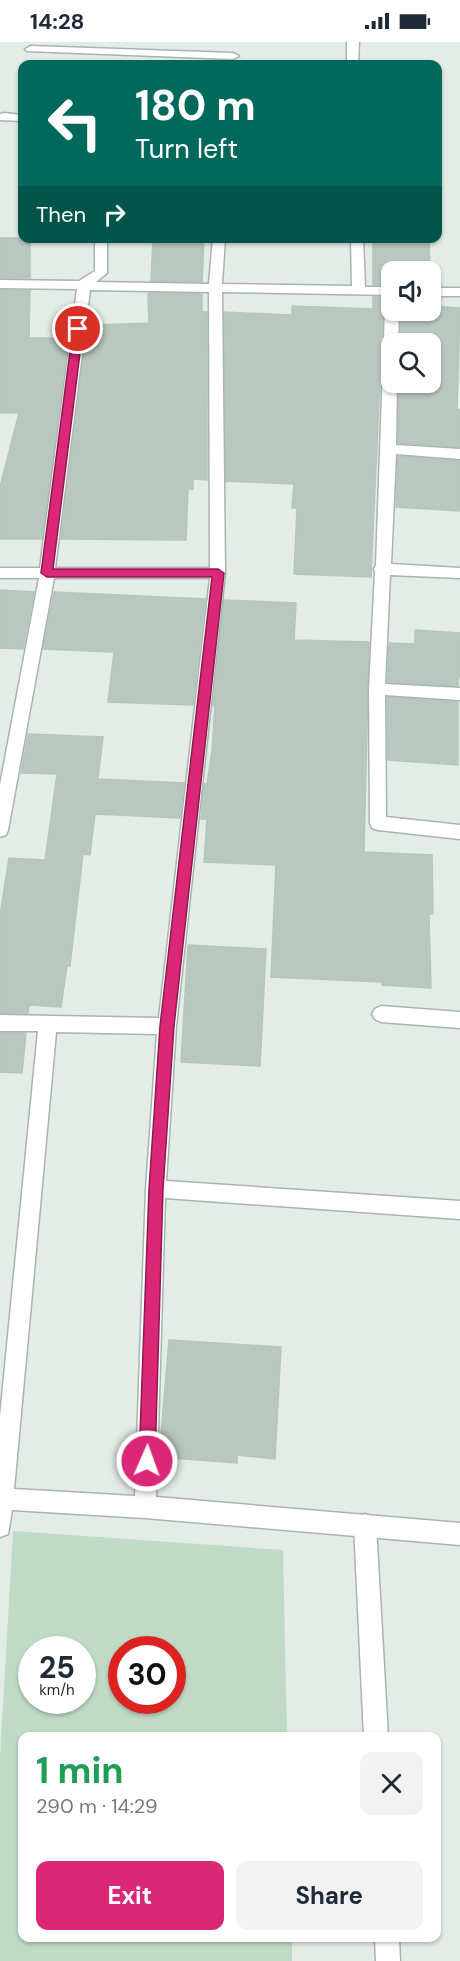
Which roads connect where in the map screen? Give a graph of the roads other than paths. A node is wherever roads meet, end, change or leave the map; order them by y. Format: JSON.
{"nodes":[{"id":1,"x":234,"y":42,"type":"edge"},
{"id":2,"x":353,"y":42,"type":"edge"},
{"id":3,"x":114,"y":47,"type":"edge"},
{"id":4,"x":31,"y":49,"type":"dead end"},
{"id":5,"x":233,"y":60,"type":"edge"},
{"id":6,"x":353,"y":60,"type":"edge"},
{"id":7,"x":4,"y":117,"type":"dead end"},
{"id":8,"x":18,"y":118,"type":"edge"},
{"id":9,"x":101,"y":243,"type":"edge"},
{"id":10,"x":219,"y":243,"type":"edge"},
{"id":11,"x":357,"y":243,"type":"edge"},
{"id":12,"x":0,"y":284,"type":"edge"},
{"id":13,"x":84,"y":284,"type":"junction"},
{"id":14,"x":215,"y":287,"type":"junction"},
{"id":15,"x":358,"y":291,"type":"junction"},
{"id":16,"x":381,"y":291,"type":"edge"},
{"id":17,"x":441,"y":292,"type":"edge"},
{"id":18,"x":460,"y":292,"type":"edge"},
{"id":19,"x":392,"y":321,"type":"edge"},
{"id":20,"x":389,"y":449,"type":"junction"},
{"id":21,"x":460,"y":454,"type":"edge"},
{"id":22,"x":381,"y":569,"type":"junction"},
{"id":23,"x":0,"y":573,"type":"edge"},
{"id":24,"x":47,"y":573,"type":"junction"},
{"id":25,"x":218,"y":573,"type":"junction"},
{"id":26,"x":460,"y":573,"type":"edge"},
{"id":27,"x":377,"y":689,"type":"junction"},
{"id":28,"x":460,"y":694,"type":"edge"},
{"id":29,"x":0,"y":830,"type":"edge"},
{"id":30,"x":460,"y":832,"type":"edge"},
{"id":31,"x":381,"y":1014,"type":"dead end"},
{"id":32,"x":460,"y":1020,"type":"edge"},
{"id":33,"x":0,"y":1023,"type":"edge"},
{"id":34,"x":48,"y":1024,"type":"junction"},
{"id":35,"x":167,"y":1026,"type":"junction"},
{"id":36,"x":156,"y":1189,"type":"junction"},
{"id":37,"x":460,"y":1210,"type":"edge"},
{"id":38,"x":2,"y":1499,"type":"junction"},
{"id":39,"x":145,"y":1507,"type":"junction"},
{"id":40,"x":365,"y":1525,"type":"junction"},
{"id":41,"x":0,"y":1526,"type":"edge"},
{"id":42,"x":460,"y":1534,"type":"edge"},
{"id":43,"x":376,"y":1732,"type":"edge"},
{"id":44,"x":387,"y":1942,"type":"edge"},
{"id":45,"x":388,"y":1961,"type":"edge"}],
"edges":[{"from":1,"to":5,"type":"street"},
{"from":2,"to":6,"type":"street"},
{"from":3,"to":4,"type":"street"},
{"from":3,"to":5,"type":"street"},
{"from":7,"to":8,"type":"street"},
{"from":9,"to":13,"type":"street"},
{"from":10,"to":14,"type":"street"},
{"from":11,"to":15,"type":"street"},
{"from":12,"to":13,"type":"street"},
{"from":13,"to":14,"type":"street"},
{"from":13,"to":24,"type":"street"},
{"from":14,"to":15,"type":"street"},
{"from":14,"to":25,"type":"street"},
{"from":15,"to":16,"type":"street"},
{"from":17,"to":18,"type":"street"},
{"from":19,"to":20,"type":"street"},
{"from":20,"to":21,"type":"street"},
{"from":20,"to":22,"type":"street"},
{"from":22,"to":26,"type":"street"},
{"from":22,"to":27,"type":"street"},
{"from":23,"to":24,"type":"street"},
{"from":24,"to":25,"type":"street"},
{"from":24,"to":29,"type":"street"},
{"from":25,"to":35,"type":"street"},
{"from":27,"to":28,"type":"street"},
{"from":27,"to":30,"type":"street"},
{"from":31,"to":32,"type":"street"},
{"from":33,"to":34,"type":"street"},
{"from":34,"to":35,"type":"street"},
{"from":34,"to":38,"type":"street"},
{"from":35,"to":36,"type":"street"},
{"from":36,"to":37,"type":"street"},
{"from":36,"to":39,"type":"street"},
{"from":38,"to":39,"type":"street"},
{"from":38,"to":41,"type":"street"},
{"from":39,"to":40,"type":"street"},
{"from":40,"to":42,"type":"street"},
{"from":40,"to":43,"type":"street"},
{"from":44,"to":45,"type":"street"}]}
